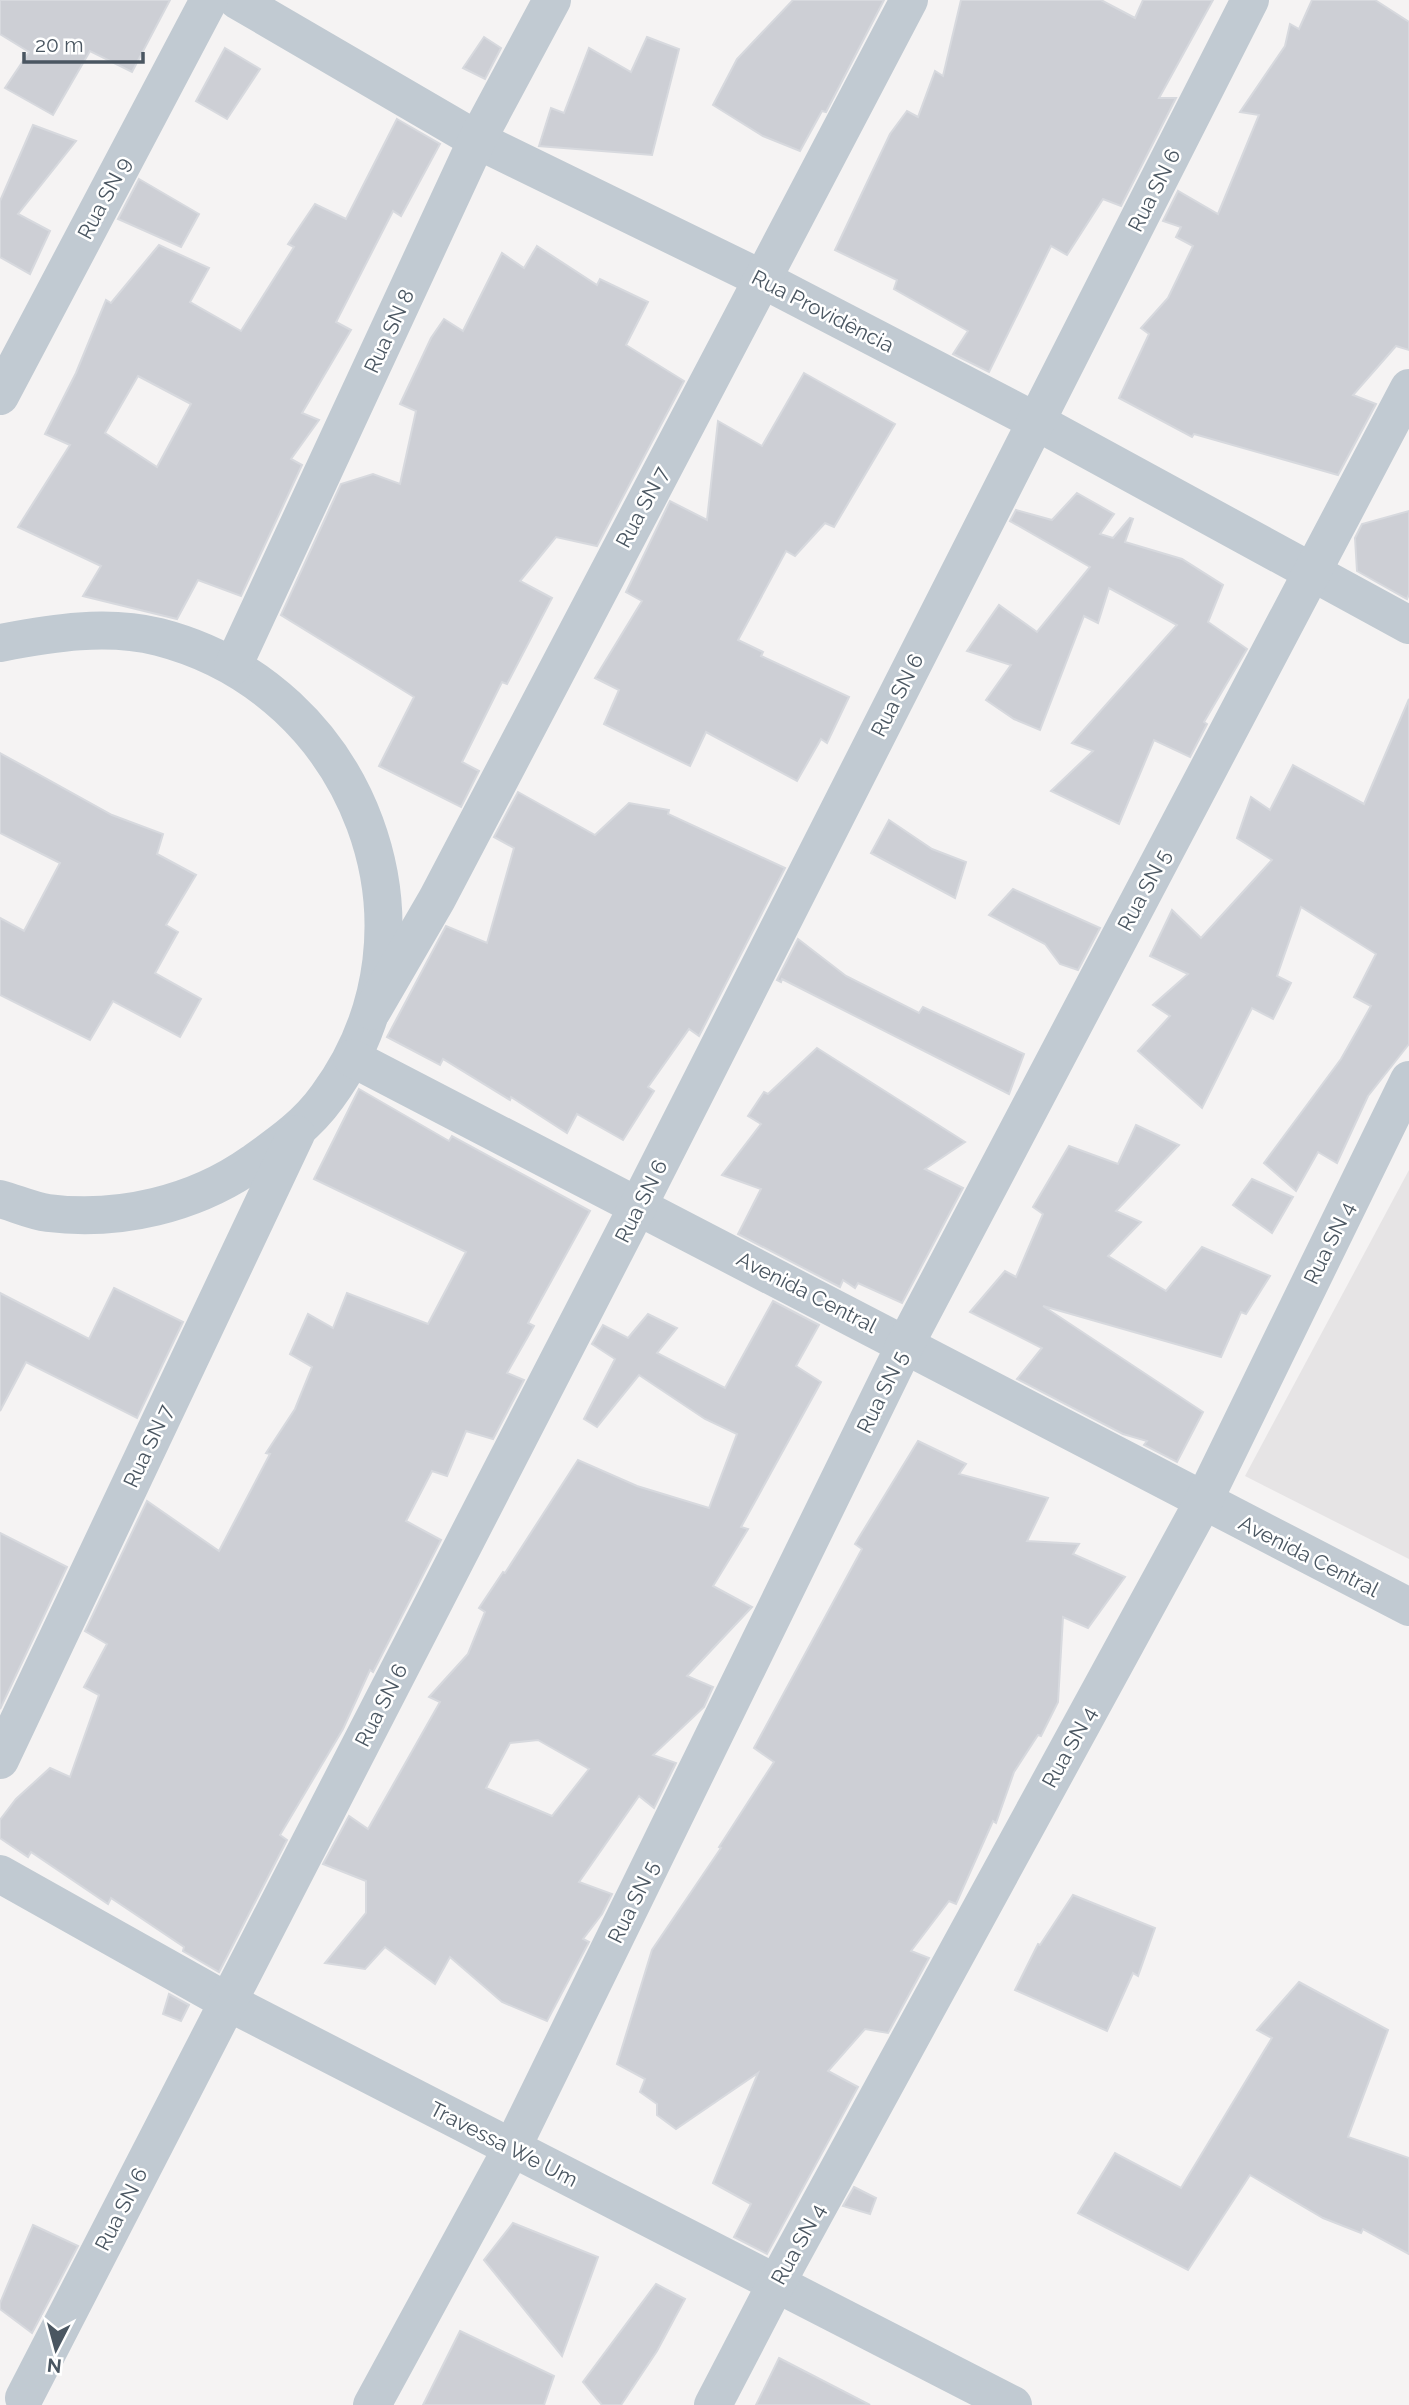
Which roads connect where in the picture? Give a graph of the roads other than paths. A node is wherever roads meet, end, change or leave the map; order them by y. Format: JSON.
{"nodes":[{"id":1,"x":209,"y":0,"type":"edge"},
{"id":2,"x":237,"y":0,"type":"edge"},
{"id":3,"x":552,"y":0,"type":"edge"},
{"id":4,"x":909,"y":0,"type":"edge"},
{"id":5,"x":1250,"y":0,"type":"edge"},
{"id":6,"x":477,"y":140,"type":"junction"},
{"id":7,"x":762,"y":279,"type":"junction"},
{"id":8,"x":1409,"y":388,"type":"edge"},
{"id":9,"x":0,"y":396,"type":"edge"},
{"id":10,"x":1037,"y":422,"type":"junction"},
{"id":11,"x":1311,"y":573,"type":"junction"},
{"id":12,"x":1409,"y":625,"type":"edge"},
{"id":13,"x":0,"y":643,"type":"edge"},
{"id":14,"x":233,"y":666,"type":"junction"},
{"id":15,"x":372,"y":1011,"type":"junction"},
{"id":16,"x":352,"y":1058,"type":"junction"},
{"id":17,"x":1409,"y":1080,"type":"edge"},
{"id":18,"x":297,"y":1132,"type":"junction"},
{"id":19,"x":0,"y":1199,"type":"edge"},
{"id":20,"x":639,"y":1204,"type":"junction"},
{"id":21,"x":906,"y":1343,"type":"junction"},
{"id":22,"x":1203,"y":1502,"type":"junction"},
{"id":23,"x":1409,"y":1607,"type":"edge"},
{"id":24,"x":0,"y":1760,"type":"edge"},
{"id":25,"x":0,"y":1874,"type":"edge"},
{"id":26,"x":228,"y":2002,"type":"junction"},
{"id":27,"x":512,"y":2148,"type":"junction"},
{"id":28,"x":776,"y":2284,"type":"junction"},
{"id":29,"x":19,"y":2394,"type":"edge"},
{"id":30,"x":372,"y":2405,"type":"edge"},
{"id":31,"x":713,"y":2405,"type":"edge"},
{"id":32,"x":1013,"y":2405,"type":"edge"}],
"edges":[{"from":1,"to":9,"type":"street","name":"Rua SN 9"},
{"from":2,"to":6,"type":"street","name":"Rua Providência"},
{"from":3,"to":6,"type":"street","name":"Rua SN 8"},
{"from":4,"to":7,"type":"street","name":"Rua SN 7"},
{"from":5,"to":10,"type":"street","name":"Rua SN 6"},
{"from":6,"to":7,"type":"street","name":"Rua Providência"},
{"from":6,"to":14,"type":"street","name":"Rua SN 8"},
{"from":7,"to":10,"type":"street","name":"Rua Providência"},
{"from":7,"to":15,"type":"street","name":"Rua SN 7"},
{"from":8,"to":11,"type":"street","name":"Rua SN 5"},
{"from":10,"to":11,"type":"street","name":"Rua Providência"},
{"from":10,"to":20,"type":"street","name":"Rua SN 6"},
{"from":11,"to":12,"type":"street","name":"Rua Providência"},
{"from":11,"to":21,"type":"street","name":"Rua SN 5"},
{"from":13,"to":14,"type":"street"},
{"from":14,"to":15,"type":"street"},
{"from":15,"to":16,"type":"street"},
{"from":16,"to":18,"type":"street"},
{"from":16,"to":20,"type":"street","name":"Avenida Central"},
{"from":17,"to":22,"type":"street","name":"Rua SN 4"},
{"from":18,"to":19,"type":"street"},
{"from":18,"to":24,"type":"street","name":"Rua SN 7"},
{"from":20,"to":21,"type":"street","name":"Avenida Central"},
{"from":20,"to":26,"type":"street","name":"Rua SN 6"},
{"from":21,"to":22,"type":"street","name":"Avenida Central"},
{"from":21,"to":27,"type":"street","name":"Rua SN 5"},
{"from":22,"to":23,"type":"street","name":"Avenida Central"},
{"from":22,"to":28,"type":"street","name":"Rua SN 4"},
{"from":25,"to":26,"type":"street","name":"Travessa We Um"},
{"from":26,"to":27,"type":"street","name":"Travessa We Um"},
{"from":26,"to":29,"type":"street","name":"Rua SN 6"},
{"from":27,"to":28,"type":"street","name":"Travessa We Um"},
{"from":27,"to":30,"type":"street","name":"Rua SN 5"},
{"from":28,"to":31,"type":"street","name":"Rua SN 4"},
{"from":28,"to":32,"type":"street","name":"Travessa We Um"}]}
